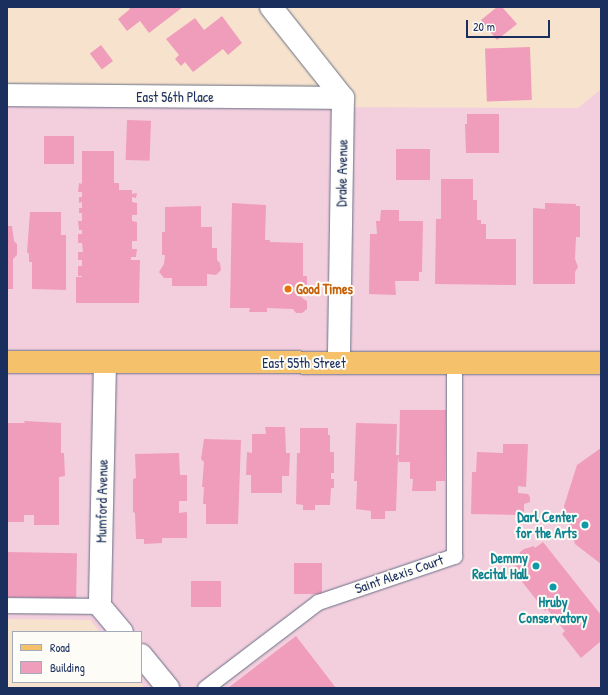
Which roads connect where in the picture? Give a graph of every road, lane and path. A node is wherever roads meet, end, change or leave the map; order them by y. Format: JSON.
{"nodes":[{"id":1,"x":271,"y":7,"type":"edge"},
{"id":2,"x":7,"y":95,"type":"edge"},
{"id":3,"x":343,"y":98,"type":"junction"},
{"id":4,"x":7,"y":362,"type":"edge"},
{"id":5,"x":104,"y":362,"type":"junction"},
{"id":6,"x":339,"y":363,"type":"junction"},
{"id":7,"x":454,"y":363,"type":"junction"},
{"id":8,"x":601,"y":363,"type":"edge"},
{"id":9,"x":7,"y":605,"type":"edge"},
{"id":10,"x":100,"y":606,"type":"junction"},
{"id":11,"x":121,"y":631,"type":"edge"},
{"id":12,"x":142,"y":656,"type":"edge"},
{"id":13,"x":168,"y":688,"type":"edge"},
{"id":14,"x":205,"y":688,"type":"edge"}],
"edges":[{"from":1,"to":3,"type":"street"},
{"from":2,"to":3,"type":"street","name":"East 56th Place"},
{"from":3,"to":6,"type":"street","name":"Drake Avenue"},
{"from":4,"to":5,"type":"main road","name":"East 55th Street"},
{"from":5,"to":6,"type":"main road","name":"East 55th Street"},
{"from":5,"to":10,"type":"street","name":"Mumford Avenue"},
{"from":6,"to":7,"type":"main road","name":"East 55th Street"},
{"from":7,"to":8,"type":"main road","name":"East 55th Street"},
{"from":7,"to":14,"type":"lane","name":"Saint Alexis Court"},
{"from":9,"to":10,"type":"lane"},
{"from":10,"to":11,"type":"street"},
{"from":12,"to":13,"type":"street"}]}
